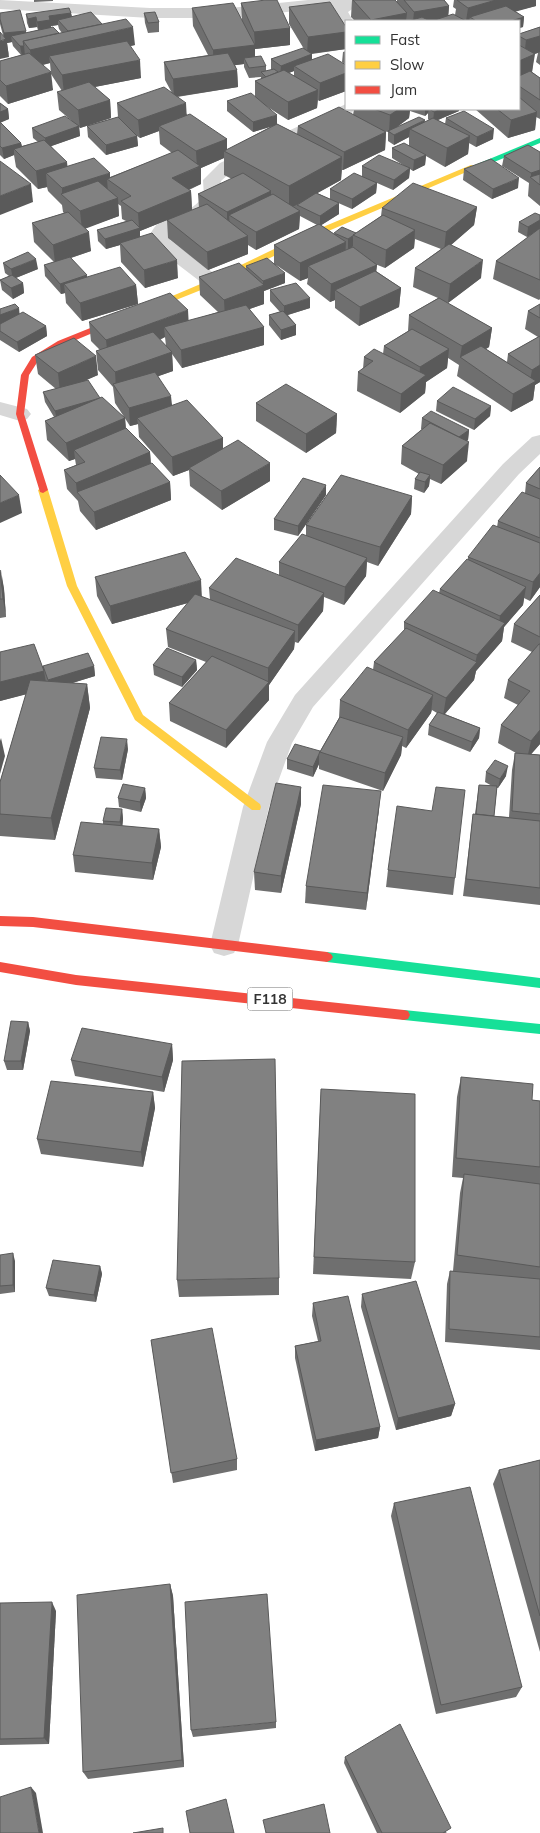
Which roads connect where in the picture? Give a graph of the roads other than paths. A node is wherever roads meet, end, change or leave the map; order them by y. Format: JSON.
{"nodes":[{"id":1,"x":353,"y":0,"type":"edge"},
{"id":2,"x":357,"y":0,"type":"edge"},
{"id":3,"x":0,"y":4,"type":"edge"},
{"id":4,"x":345,"y":22,"type":"edge"},
{"id":5,"x":345,"y":108,"type":"edge"},
{"id":6,"x":540,"y":140,"type":"edge"},
{"id":7,"x":213,"y":282,"type":"junction"},
{"id":8,"x":10,"y":411,"type":"edge"},
{"id":9,"x":540,"y":442,"type":"edge"},
{"id":10,"x":256,"y":807,"type":"junction"},
{"id":11,"x":0,"y":920,"type":"edge"},
{"id":12,"x":224,"y":945,"type":"junction"},
{"id":13,"x":0,"y":967,"type":"edge"},
{"id":14,"x":540,"y":983,"type":"edge"},
{"id":15,"x":540,"y":1029,"type":"edge"}],
"edges":[{"from":1,"to":3,"type":"street"},
{"from":2,"to":4,"type":"street"},
{"from":5,"to":7,"type":"street"},
{"from":6,"to":7,"type":"street"},
{"from":7,"to":8,"type":"street"},
{"from":8,"to":10,"type":"street"},
{"from":9,"to":10,"type":"street"},
{"from":10,"to":12,"type":"street"},
{"from":11,"to":12,"type":"street"},
{"from":12,"to":14,"type":"street"},
{"from":13,"to":15,"type":"street","number":"F118"}]}
